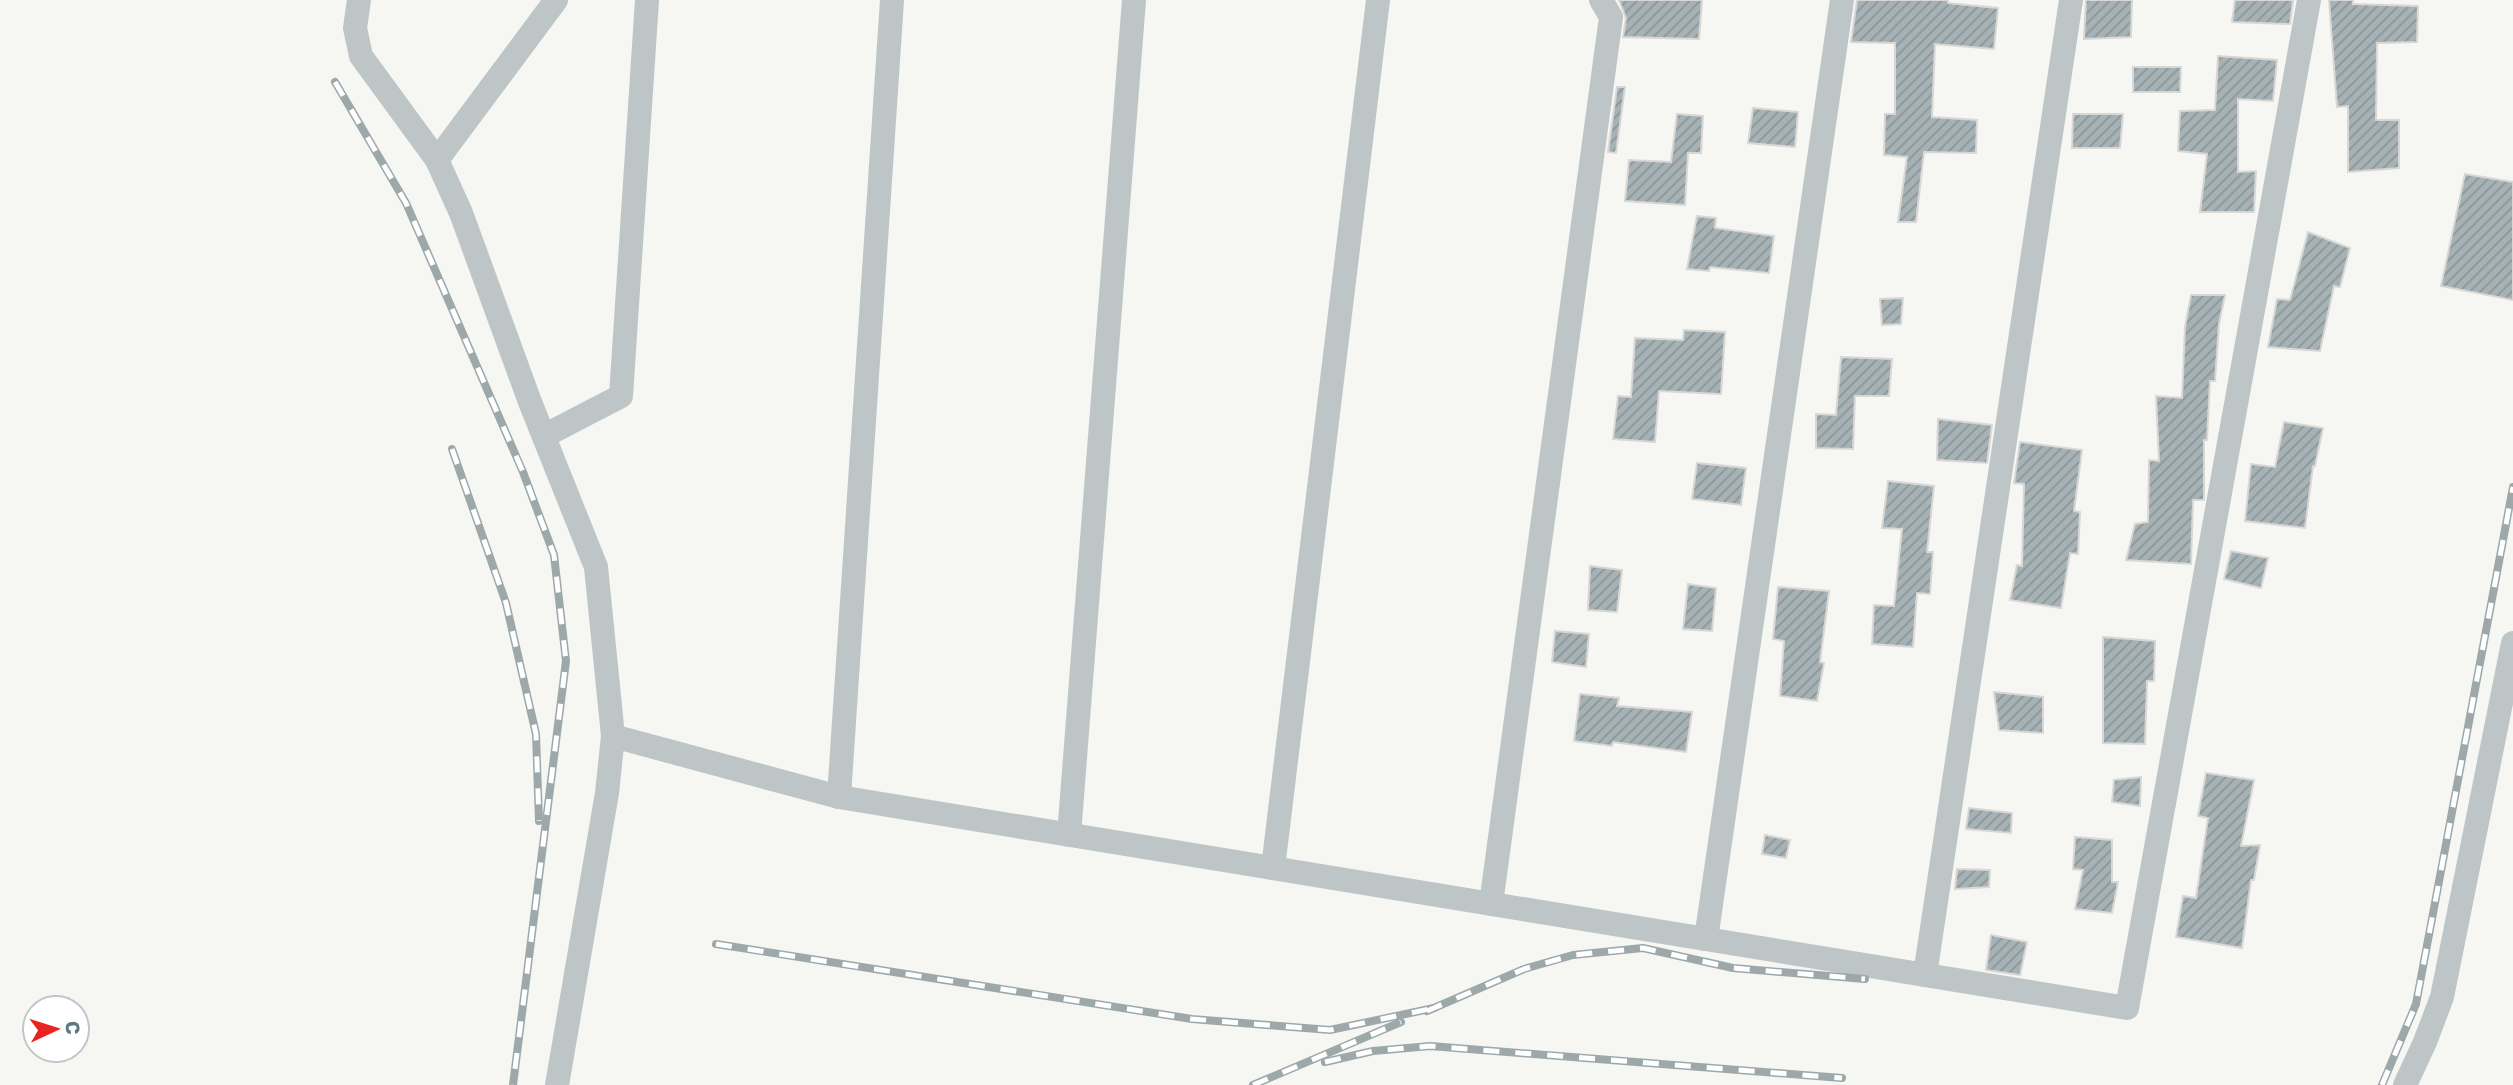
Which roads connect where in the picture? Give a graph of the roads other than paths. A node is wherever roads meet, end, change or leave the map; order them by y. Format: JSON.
{"nodes":[{"id":1,"x":359,"y":0,"type":"edge"},
{"id":2,"x":556,"y":0,"type":"edge"},
{"id":3,"x":647,"y":0,"type":"edge"},
{"id":4,"x":892,"y":0,"type":"edge"},
{"id":5,"x":1134,"y":0,"type":"edge"},
{"id":6,"x":1378,"y":0,"type":"edge"},
{"id":7,"x":1601,"y":0,"type":"edge"},
{"id":8,"x":1842,"y":0,"type":"edge"},
{"id":9,"x":2071,"y":0,"type":"edge"},
{"id":10,"x":2309,"y":0,"type":"edge"},
{"id":11,"x":437,"y":159,"type":"junction"},
{"id":12,"x":544,"y":436,"type":"junction"},
{"id":13,"x":2513,"y":643,"type":"edge"},
{"id":14,"x":613,"y":736,"type":"junction"},
{"id":15,"x":839,"y":797,"type":"junction"},
{"id":16,"x":1069,"y":835,"type":"junction"},
{"id":17,"x":1273,"y":868,"type":"junction"},
{"id":18,"x":1491,"y":904,"type":"junction"},
{"id":19,"x":1706,"y":939,"type":"junction"},
{"id":20,"x":1925,"y":975,"type":"junction"},
{"id":21,"x":557,"y":1085,"type":"edge"},
{"id":22,"x":2404,"y":1085,"type":"edge"}],
"edges":[{"from":1,"to":11,"type":"street"},
{"from":2,"to":11,"type":"street"},
{"from":3,"to":12,"type":"street"},
{"from":4,"to":15,"type":"street"},
{"from":5,"to":16,"type":"street"},
{"from":6,"to":17,"type":"street"},
{"from":7,"to":18,"type":"street"},
{"from":8,"to":19,"type":"street"},
{"from":9,"to":20,"type":"street"},
{"from":10,"to":20,"type":"street"},
{"from":11,"to":12,"type":"street"},
{"from":12,"to":14,"type":"street"},
{"from":13,"to":22,"type":"street"},
{"from":14,"to":15,"type":"street"},
{"from":14,"to":21,"type":"street"},
{"from":15,"to":16,"type":"street"},
{"from":16,"to":17,"type":"street"},
{"from":17,"to":18,"type":"street"},
{"from":18,"to":19,"type":"street"},
{"from":19,"to":20,"type":"street"}]}
